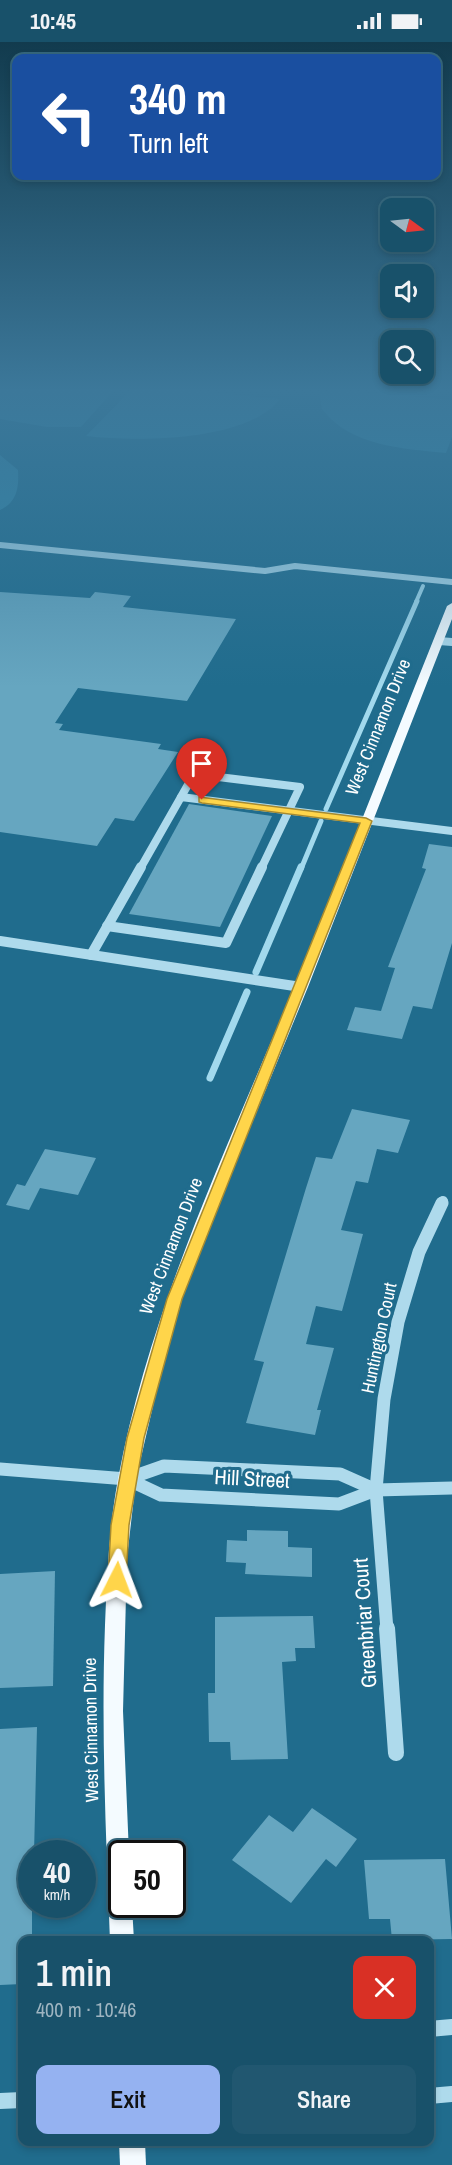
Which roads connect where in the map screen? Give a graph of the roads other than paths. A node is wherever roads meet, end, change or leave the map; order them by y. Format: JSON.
{"nodes":[{"id":1,"x":0,"y":545,"type":"edge"},
{"id":2,"x":452,"y":582,"type":"edge"},
{"id":3,"x":452,"y":606,"type":"edge"},
{"id":4,"x":446,"y":641,"type":"edge"},
{"id":5,"x":181,"y":797,"type":"junction"},
{"id":6,"x":288,"y":811,"type":"junction"},
{"id":7,"x":366,"y":821,"type":"junction"},
{"id":8,"x":452,"y":831,"type":"edge"},
{"id":9,"x":107,"y":926,"type":"junction"},
{"id":10,"x":0,"y":941,"type":"edge"},
{"id":11,"x":91,"y":955,"type":"junction"},
{"id":12,"x":301,"y":987,"type":"junction"},
{"id":13,"x":443,"y":1201,"type":"dead end"},
{"id":14,"x":0,"y":1469,"type":"edge"},
{"id":15,"x":127,"y":1479,"type":"junction"},
{"id":16,"x":452,"y":1488,"type":"edge"},
{"id":17,"x":376,"y":1490,"type":"junction"},
{"id":18,"x":396,"y":1753,"type":"dead end"},
{"id":19,"x":122,"y":1936,"type":"edge"},
{"id":20,"x":452,"y":2027,"type":"edge"},
{"id":21,"x":434,"y":2029,"type":"edge"},
{"id":22,"x":452,"y":2094,"type":"edge"},
{"id":23,"x":434,"y":2096,"type":"edge"},
{"id":24,"x":18,"y":2100,"type":"edge"},
{"id":25,"x":0,"y":2101,"type":"edge"},
{"id":26,"x":132,"y":2146,"type":"edge"},
{"id":27,"x":133,"y":2165,"type":"edge"}],
"edges":[{"from":1,"to":2,"type":"street"},
{"from":3,"to":4,"type":"main road","name":"West Cinnamon Drive"},
{"from":4,"to":7,"type":"main road","name":"West Cinnamon Drive"},
{"from":5,"to":6,"type":"street"},
{"from":5,"to":6,"type":"street"},
{"from":5,"to":9,"type":"street"},
{"from":6,"to":7,"type":"street"},
{"from":6,"to":9,"type":"street"},
{"from":7,"to":8,"type":"street"},
{"from":7,"to":12,"type":"main road","name":"West Cinnamon Drive"},
{"from":9,"to":11,"type":"street"},
{"from":10,"to":11,"type":"street"},
{"from":11,"to":12,"type":"street"},
{"from":12,"to":15,"type":"main road","name":"West Cinnamon Drive"},
{"from":13,"to":17,"type":"street","name":"Huntington Court"},
{"from":14,"to":15,"type":"street","name":"Hill Street"},
{"from":15,"to":17,"type":"street","name":"Hill Street"},
{"from":15,"to":17,"type":"street","name":"Hill Street"},
{"from":15,"to":19,"type":"main road","name":"West Cinnamon Drive"},
{"from":16,"to":17,"type":"street","name":"Hill Street"},
{"from":17,"to":18,"type":"street","name":"Greenbriar Court"},
{"from":20,"to":21,"type":"street"},
{"from":22,"to":23,"type":"street"},
{"from":24,"to":25,"type":"street"},
{"from":26,"to":27,"type":"main road"}]}
